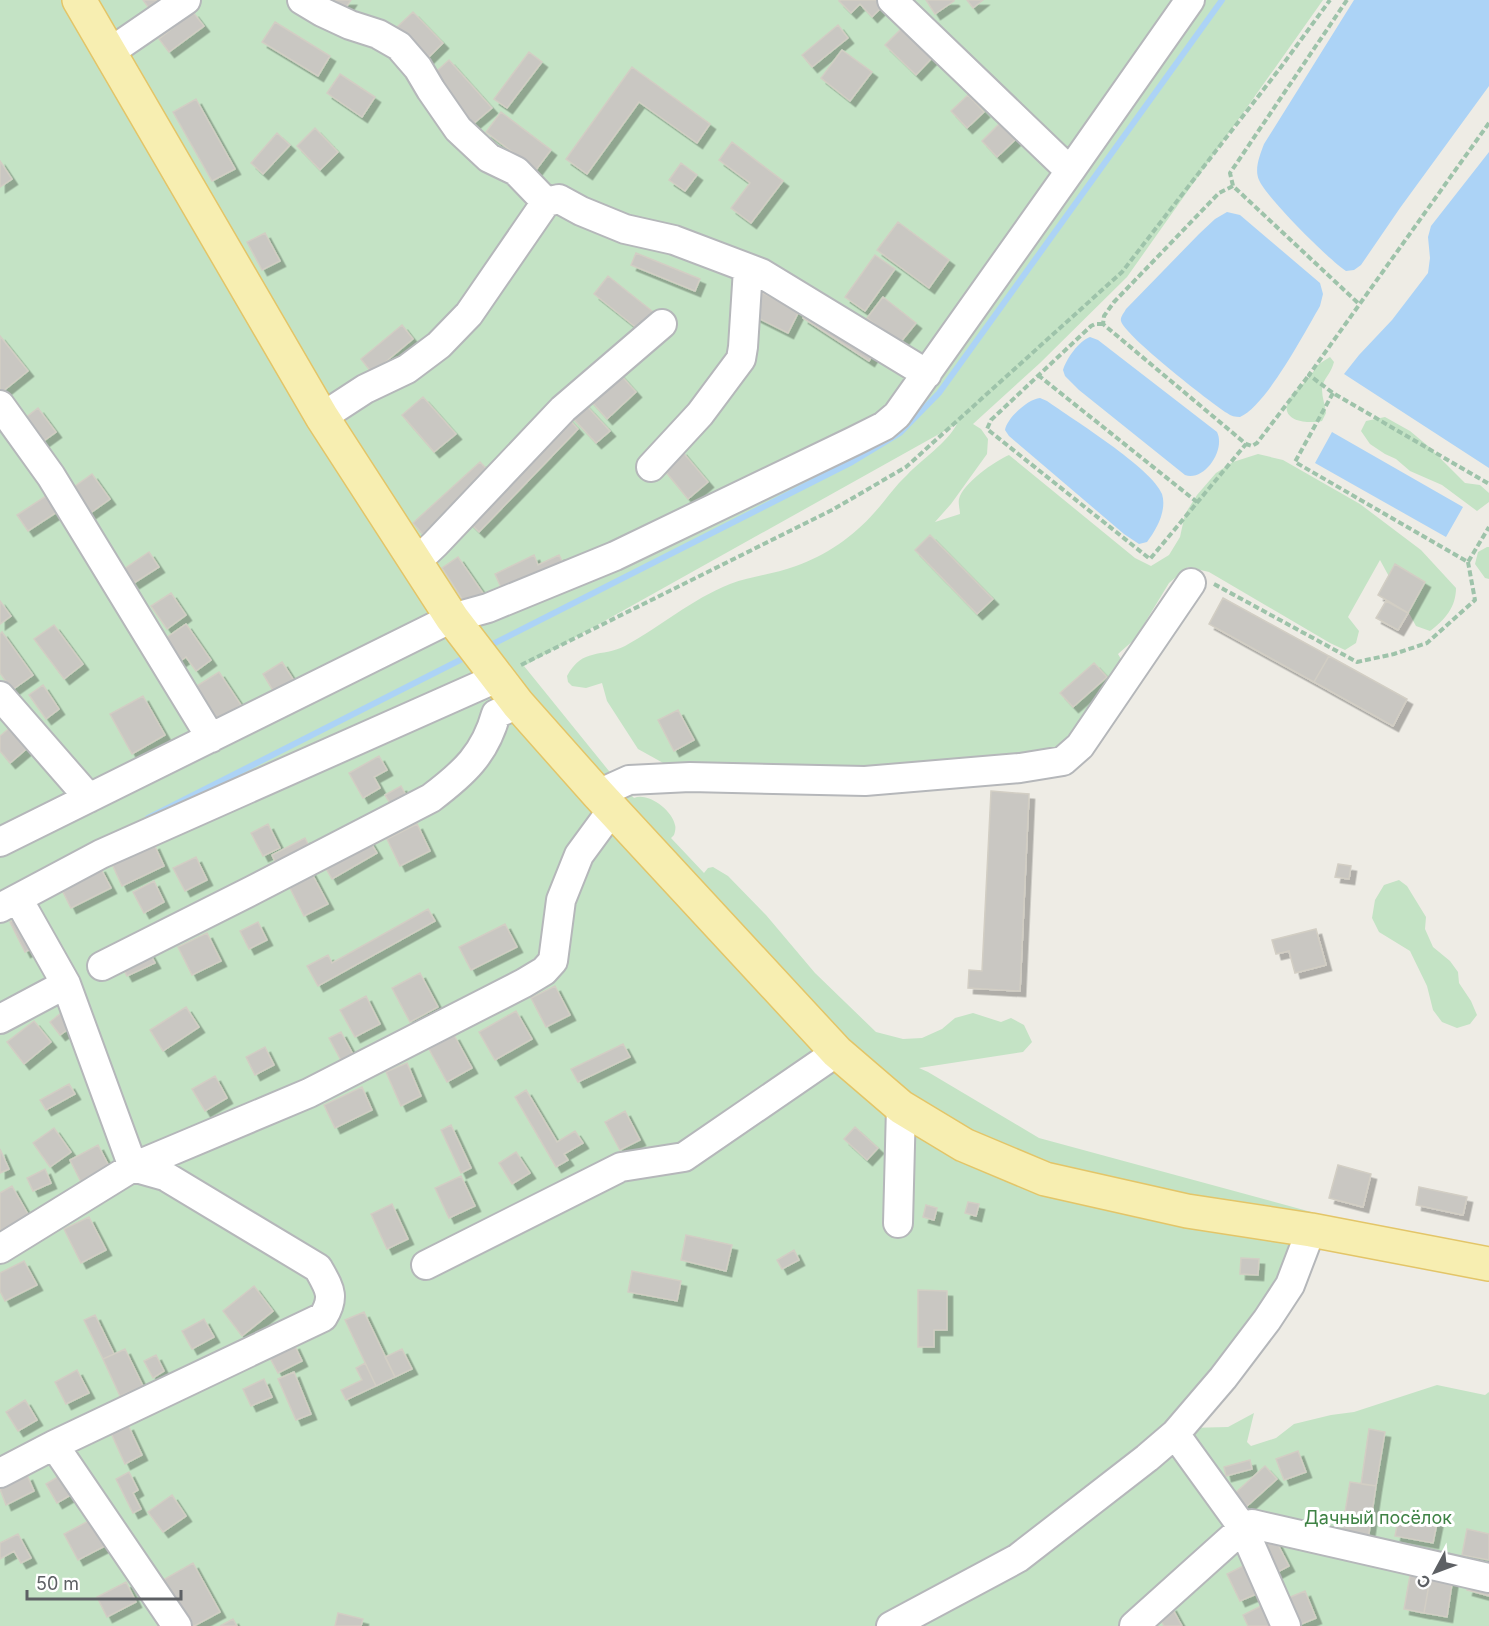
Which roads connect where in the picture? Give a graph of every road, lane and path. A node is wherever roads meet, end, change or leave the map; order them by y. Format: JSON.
{"nodes":[{"id":1,"x":80,"y":0,"type":"edge"},
{"id":2,"x":186,"y":0,"type":"edge"},
{"id":3,"x":302,"y":0,"type":"edge"},
{"id":4,"x":892,"y":0,"type":"edge"},
{"id":5,"x":1190,"y":0,"type":"edge"},
{"id":6,"x":1347,"y":0,"type":"edge"},
{"id":7,"x":110,"y":52,"type":"junction"},
{"id":8,"x":1489,"y":123,"type":"edge"},
{"id":9,"x":1070,"y":171,"type":"junction"},
{"id":10,"x":1233,"y":186,"type":"junction"},
{"id":11,"x":546,"y":202,"type":"junction"},
{"id":12,"x":748,"y":268,"type":"junction"},
{"id":13,"x":1358,"y":303,"type":"junction"},
{"id":14,"x":662,"y":324,"type":"dead end"},
{"id":15,"x":1102,"y":324,"type":"junction"},
{"id":16,"x":927,"y":374,"type":"junction"},
{"id":17,"x":1038,"y":375,"type":"junction"},
{"id":18,"x":1308,"y":375,"type":"junction"},
{"id":19,"x":1333,"y":393,"type":"junction"},
{"id":20,"x":0,"y":405,"type":"edge"},
{"id":21,"x":322,"y":417,"type":"junction"},
{"id":22,"x":1246,"y":444,"type":"junction"},
{"id":23,"x":651,"y":467,"type":"dead end"},
{"id":24,"x":1489,"y":484,"type":"edge"},
{"id":25,"x":1197,"y":502,"type":"junction"},
{"id":26,"x":1489,"y":527,"type":"edge"},
{"id":27,"x":415,"y":562,"type":"junction"},
{"id":28,"x":1468,"y":562,"type":"junction"},
{"id":29,"x":1191,"y":583,"type":"joint"},
{"id":30,"x":459,"y":627,"type":"junction"},
{"id":31,"x":492,"y":671,"type":"junction"},
{"id":32,"x":0,"y":696,"type":"edge"},
{"id":33,"x":518,"y":704,"type":"junction"},
{"id":34,"x":211,"y":738,"type":"junction"},
{"id":35,"x":89,"y":798,"type":"junction"},
{"id":36,"x":605,"y":802,"type":"junction"},
{"id":37,"x":0,"y":842,"type":"edge"},
{"id":38,"x":9,"y":903,"type":"edge"},
{"id":39,"x":102,"y":966,"type":"dead end"},
{"id":40,"x":66,"y":984,"type":"junction"},
{"id":41,"x":0,"y":1019,"type":"edge"},
{"id":42,"x":837,"y":1052,"type":"junction"},
{"id":43,"x":902,"y":1107,"type":"junction"},
{"id":44,"x":133,"y":1167,"type":"junction"},
{"id":45,"x":898,"y":1223,"type":"dead end"},
{"id":46,"x":1311,"y":1230,"type":"junction"},
{"id":47,"x":0,"y":1249,"type":"edge"},
{"id":48,"x":1489,"y":1264,"type":"edge"},
{"id":49,"x":426,"y":1265,"type":"dead end"},
{"id":50,"x":1175,"y":1434,"type":"junction"},
{"id":51,"x":54,"y":1445,"type":"junction"},
{"id":52,"x":0,"y":1473,"type":"edge"},
{"id":53,"x":1243,"y":1528,"type":"junction"},
{"id":54,"x":1489,"y":1578,"type":"edge"},
{"id":55,"x":177,"y":1626,"type":"edge"},
{"id":56,"x":891,"y":1626,"type":"edge"},
{"id":57,"x":1134,"y":1626,"type":"edge"},
{"id":58,"x":1286,"y":1626,"type":"edge"}],
"edges":[{"from":1,"to":7,"type":"main road"},
{"from":2,"to":7,"type":"street"},
{"from":3,"to":11,"type":"street"},
{"from":4,"to":9,"type":"street"},
{"from":5,"to":9,"type":"street"},
{"from":6,"to":10,"type":"path"},
{"from":7,"to":21,"type":"main road"},
{"from":8,"to":13,"type":"path"},
{"from":9,"to":16,"type":"street"},
{"from":10,"to":13,"type":"path"},
{"from":10,"to":15,"type":"path"},
{"from":11,"to":12,"type":"street"},
{"from":11,"to":21,"type":"street"},
{"from":12,"to":16,"type":"street"},
{"from":12,"to":23,"type":"street"},
{"from":13,"to":18,"type":"path"},
{"from":14,"to":27,"type":"street"},
{"from":15,"to":17,"type":"path"},
{"from":15,"to":22,"type":"path"},
{"from":16,"to":30,"type":"street"},
{"from":17,"to":25,"type":"path"},
{"from":17,"to":25,"type":"path"},
{"from":18,"to":19,"type":"path"},
{"from":18,"to":22,"type":"path"},
{"from":19,"to":24,"type":"path"},
{"from":19,"to":28,"type":"path"},
{"from":20,"to":34,"type":"street"},
{"from":21,"to":27,"type":"main road"},
{"from":22,"to":25,"type":"path"},
{"from":26,"to":28,"type":"path"},
{"from":27,"to":30,"type":"main road"},
{"from":28,"to":29,"type":"path"},
{"from":29,"to":36,"type":"street"},
{"from":30,"to":31,"type":"main road"},
{"from":30,"to":34,"type":"street"},
{"from":31,"to":33,"type":"main road"},
{"from":31,"to":38,"type":"street"},
{"from":32,"to":35,"type":"street"},
{"from":33,"to":36,"type":"main road"},
{"from":33,"to":39,"type":"street"},
{"from":34,"to":35,"type":"street"},
{"from":35,"to":37,"type":"street"},
{"from":36,"to":42,"type":"main road"},
{"from":36,"to":44,"type":"street"},
{"from":38,"to":40,"type":"street"},
{"from":40,"to":41,"type":"street"},
{"from":40,"to":44,"type":"street"},
{"from":42,"to":43,"type":"main road"},
{"from":42,"to":49,"type":"street"},
{"from":43,"to":45,"type":"street"},
{"from":43,"to":46,"type":"main road"},
{"from":44,"to":47,"type":"street"},
{"from":44,"to":51,"type":"street"},
{"from":46,"to":48,"type":"main road"},
{"from":46,"to":50,"type":"street"},
{"from":50,"to":53,"type":"street"},
{"from":50,"to":56,"type":"street"},
{"from":51,"to":52,"type":"street"},
{"from":51,"to":55,"type":"street"},
{"from":53,"to":54,"type":"street"},
{"from":53,"to":57,"type":"street"},
{"from":53,"to":58,"type":"street"}]}
